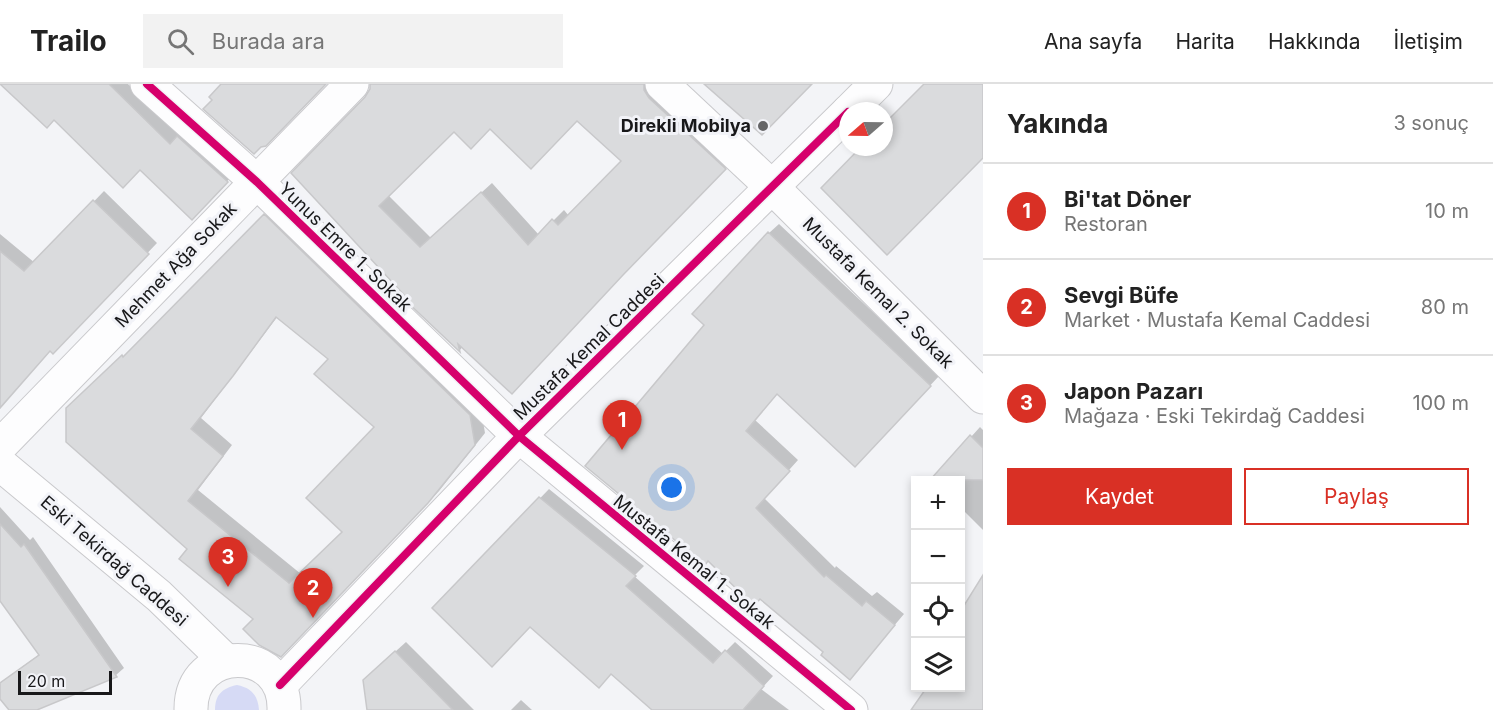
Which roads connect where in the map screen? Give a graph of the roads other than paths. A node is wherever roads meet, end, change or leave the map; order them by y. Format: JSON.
{"nodes":[{"id":1,"x":147,"y":84,"type":"edge"},
{"id":2,"x":352,"y":84,"type":"edge"},
{"id":3,"x":662,"y":84,"type":"edge"},
{"id":4,"x":876,"y":84,"type":"edge"},
{"id":5,"x":858,"y":102,"type":"edge"},
{"id":6,"x":839,"y":121,"type":"edge"},
{"id":7,"x":257,"y":182,"type":"junction"},
{"id":8,"x":773,"y":188,"type":"junction"},
{"id":9,"x":983,"y":398,"type":"edge"},
{"id":10,"x":519,"y":436,"type":"junction"},
{"id":11,"x":0,"y":446,"type":"edge"},
{"id":12,"x":0,"y":464,"type":"edge"},
{"id":13,"x":226,"y":661,"type":"junction"},
{"id":14,"x":282,"y":698,"type":"edge"},
{"id":15,"x":188,"y":709,"type":"edge"},
{"id":16,"x":851,"y":710,"type":"edge"}],
"edges":[{"from":1,"to":7,"type":"street","name":"Yunus Emre 1. Sokak"},
{"from":2,"to":7,"type":"street","name":"Mehmet Ağa Sokak"},
{"from":3,"to":8,"type":"street","name":"Mustafa Kemal 2. Sokak"},
{"from":4,"to":5,"type":"street","name":"Mustafa Kemal Caddesi"},
{"from":6,"to":8,"type":"street","name":"Mustafa Kemal Caddesi"},
{"from":7,"to":10,"type":"street","name":"Yunus Emre 1. Sokak"},
{"from":7,"to":11,"type":"street","name":"Mehmet Ağa Sokak"},
{"from":8,"to":9,"type":"street","name":"Mustafa Kemal 2. Sokak"},
{"from":8,"to":10,"type":"street","name":"Mustafa Kemal Caddesi"},
{"from":10,"to":14,"type":"street","name":"Mustafa Kemal Caddesi"},
{"from":10,"to":16,"type":"street","name":"Mustafa Kemal 1. Sokak"},
{"from":12,"to":13,"type":"street","name":"Eski Tekirdağ Caddesi"},
{"from":13,"to":14,"type":"street"},
{"from":13,"to":15,"type":"street"}]}
